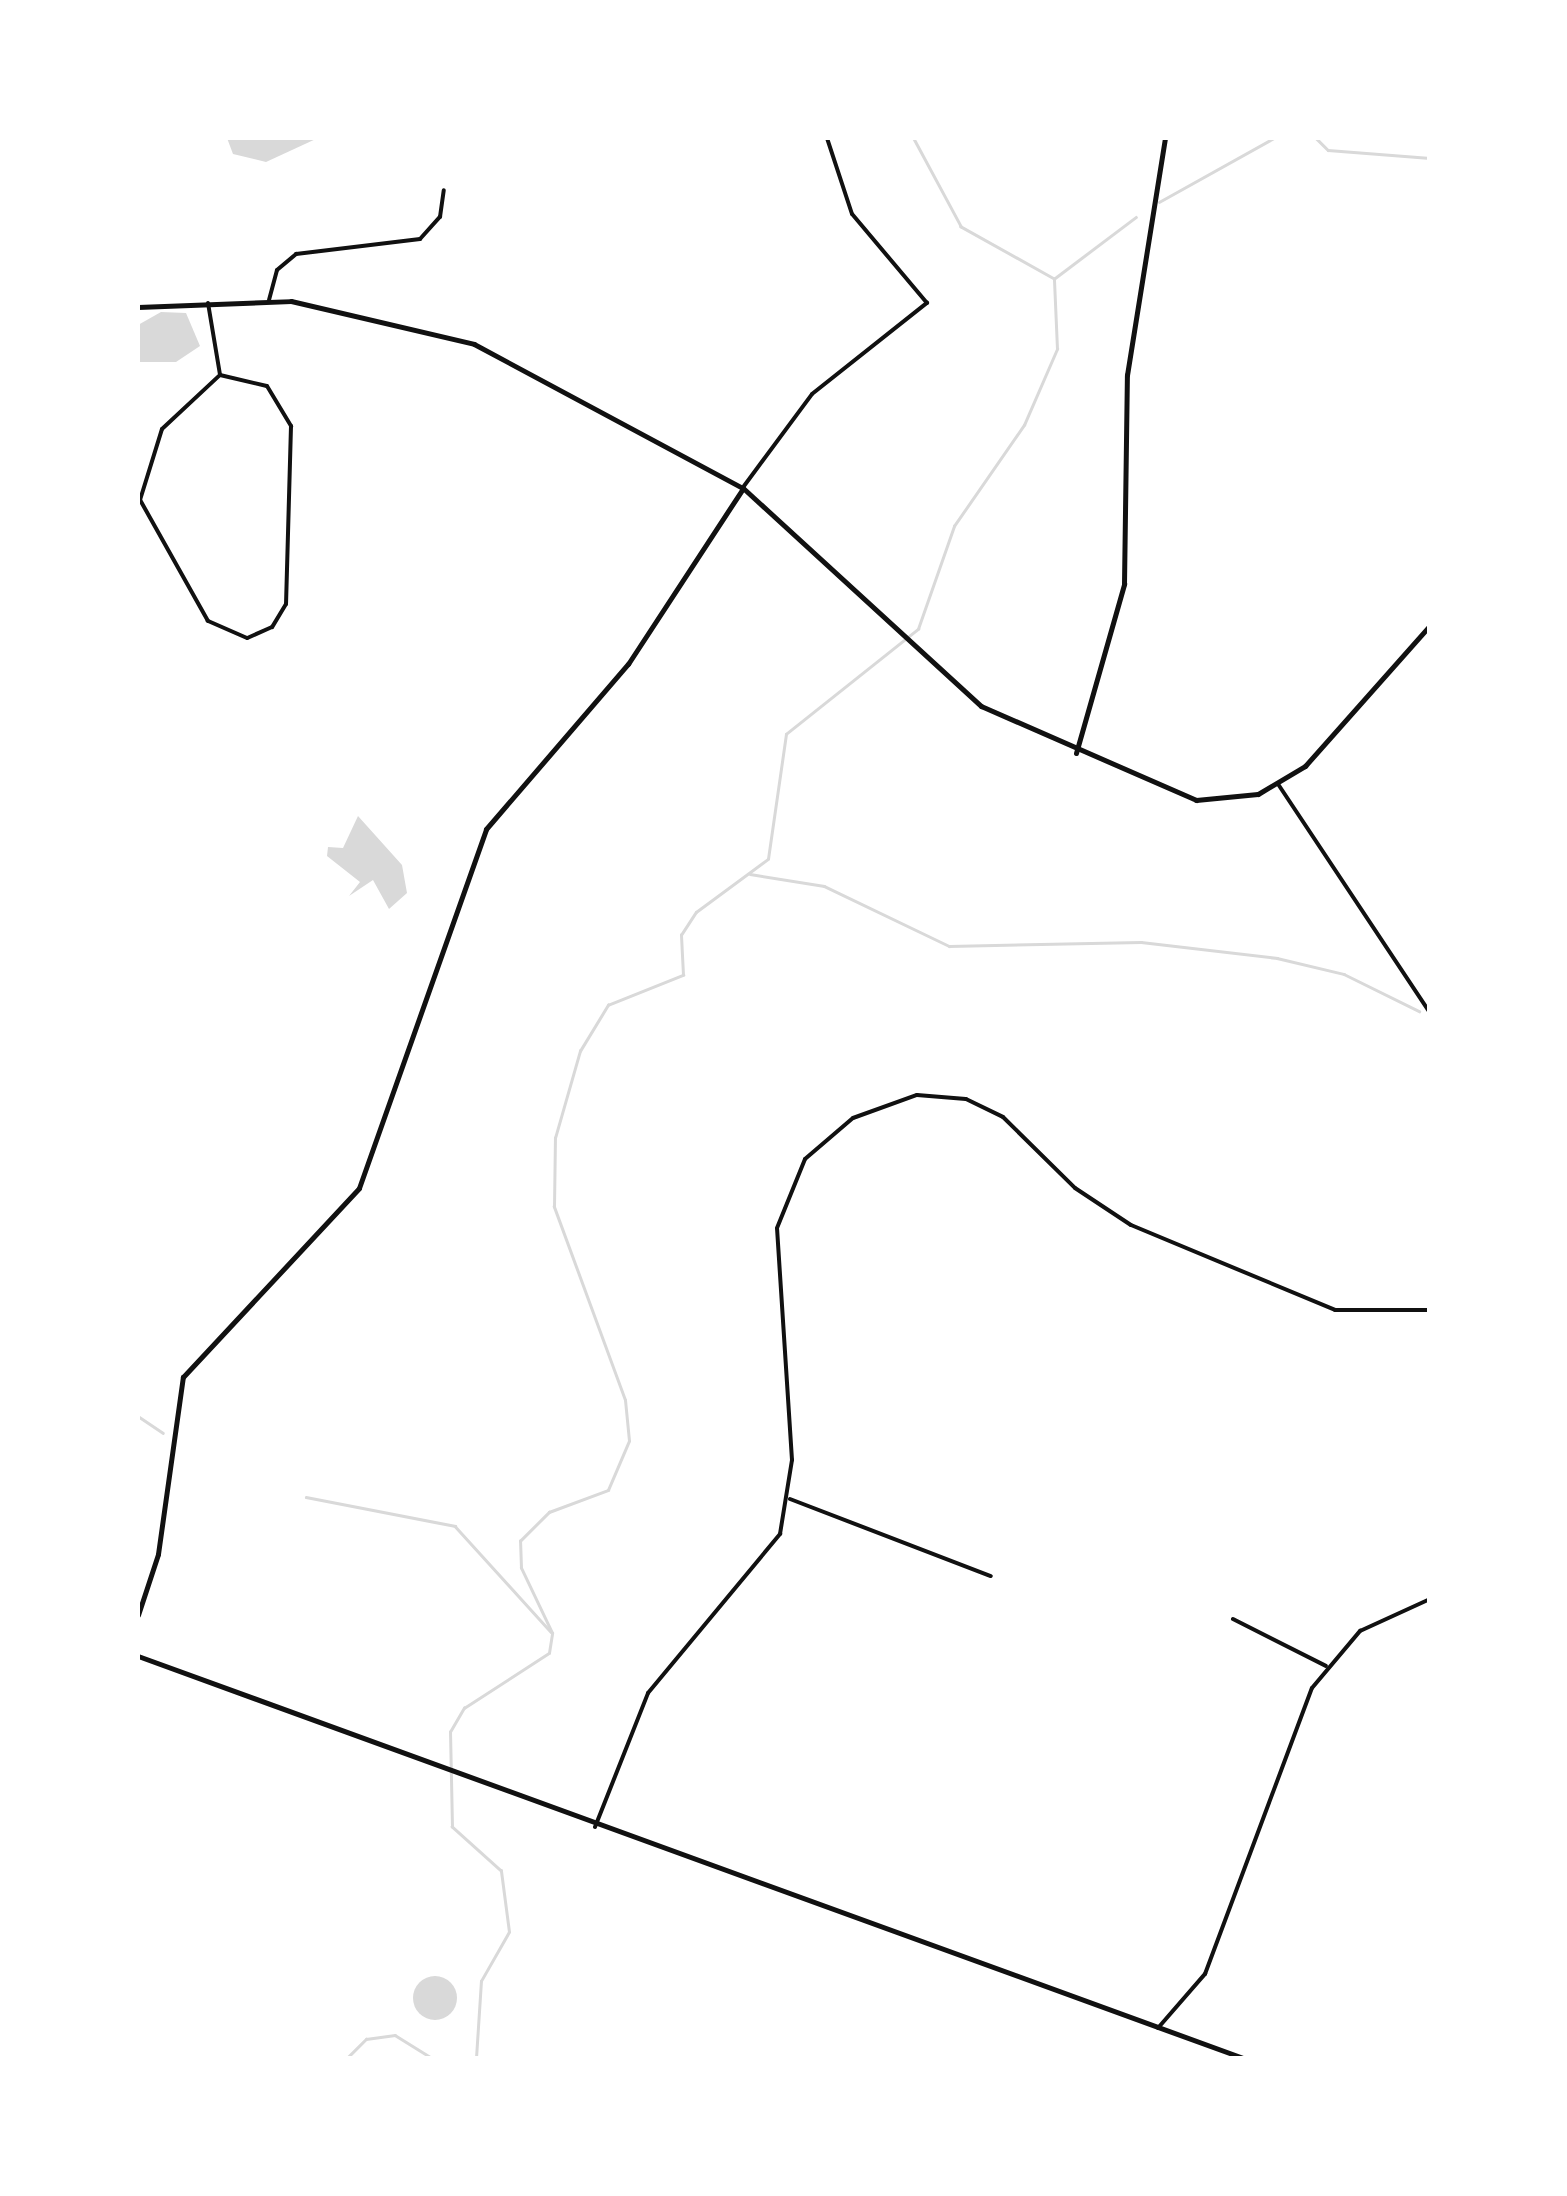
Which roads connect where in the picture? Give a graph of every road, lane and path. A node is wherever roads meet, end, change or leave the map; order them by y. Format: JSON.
{"nodes":[{"id":1,"x":827,"y":138,"type":"edge"},
{"id":2,"x":1166,"y":138,"type":"edge"},
{"id":3,"x":444,"y":190,"type":"dead end"},
{"id":4,"x":269,"y":300,"type":"junction"},
{"id":5,"x":208,"y":303,"type":"junction"},
{"id":6,"x":138,"y":307,"type":"edge"},
{"id":7,"x":220,"y":376,"type":"junction"},
{"id":8,"x":743,"y":488,"type":"junction"},
{"id":9,"x":1430,"y":624,"type":"edge"},
{"id":10,"x":1076,"y":753,"type":"junction"},
{"id":11,"x":1278,"y":784,"type":"junction"},
{"id":12,"x":1430,"y":1013,"type":"edge"},
{"id":13,"x":1430,"y":1310,"type":"edge"},
{"id":14,"x":790,"y":1499,"type":"junction"},
{"id":15,"x":991,"y":1576,"type":"dead end"},
{"id":16,"x":1430,"y":1598,"type":"edge"},
{"id":17,"x":138,"y":1615,"type":"edge"},
{"id":18,"x":1233,"y":1619,"type":"dead end"},
{"id":19,"x":138,"y":1656,"type":"edge"},
{"id":20,"x":1326,"y":1666,"type":"junction"},
{"id":21,"x":595,"y":1827,"type":"junction"},
{"id":22,"x":1156,"y":2029,"type":"junction"},
{"id":23,"x":1243,"y":2058,"type":"edge"}],
"edges":[{"from":1,"to":8,"type":"street"},
{"from":2,"to":10,"type":"street"},
{"from":3,"to":4,"type":"street"},
{"from":4,"to":5,"type":"street"},
{"from":4,"to":8,"type":"street"},
{"from":5,"to":6,"type":"street"},
{"from":5,"to":7,"type":"street"},
{"from":7,"to":7,"type":"street"},
{"from":8,"to":10,"type":"street"},
{"from":8,"to":17,"type":"street"},
{"from":9,"to":11,"type":"street"},
{"from":10,"to":11,"type":"street"},
{"from":11,"to":12,"type":"street"},
{"from":13,"to":14,"type":"street"},
{"from":14,"to":15,"type":"street"},
{"from":14,"to":21,"type":"street"},
{"from":16,"to":20,"type":"street"},
{"from":18,"to":20,"type":"street"},
{"from":19,"to":21,"type":"street"},
{"from":20,"to":22,"type":"street"},
{"from":21,"to":22,"type":"street"},
{"from":22,"to":23,"type":"street"}]}
